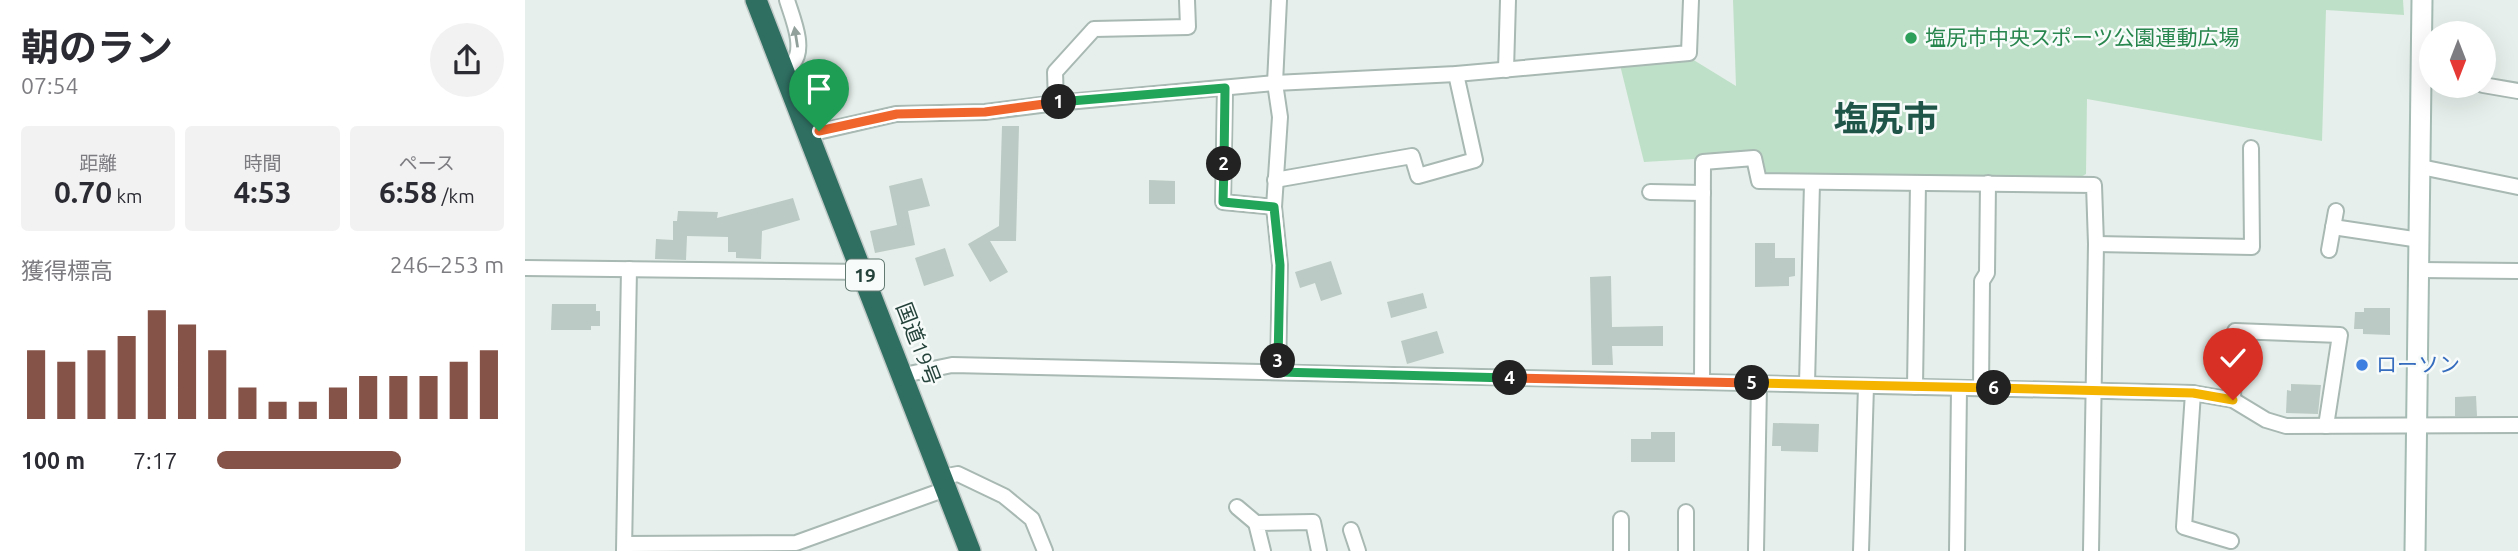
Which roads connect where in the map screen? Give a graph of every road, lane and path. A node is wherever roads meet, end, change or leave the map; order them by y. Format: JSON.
{"nodes":[{"id":1,"x":756,"y":0,"type":"edge"},
{"id":2,"x":787,"y":0,"type":"edge"},
{"id":3,"x":1187,"y":0,"type":"edge"},
{"id":4,"x":1279,"y":0,"type":"edge"},
{"id":5,"x":1508,"y":0,"type":"edge"},
{"id":6,"x":1691,"y":0,"type":"edge"},
{"id":7,"x":2421,"y":0,"type":"edge"},
{"id":8,"x":2422,"y":21,"type":"edge"},
{"id":9,"x":783,"y":69,"type":"junction"},
{"id":10,"x":1506,"y":69,"type":"junction"},
{"id":11,"x":1455,"y":74,"type":"junction"},
{"id":12,"x":1275,"y":83,"type":"junction"},
{"id":13,"x":2496,"y":87,"type":"edge"},
{"id":14,"x":1225,"y":88,"type":"junction"},
{"id":15,"x":2518,"y":91,"type":"edge"},
{"id":16,"x":2425,"y":98,"type":"edge"},
{"id":17,"x":1056,"y":103,"type":"junction"},
{"id":18,"x":809,"y":134,"type":"junction"},
{"id":19,"x":2251,"y":148,"type":"dead end"},
{"id":20,"x":2421,"y":167,"type":"junction"},
{"id":21,"x":1275,"y":180,"type":"junction"},
{"id":22,"x":1812,"y":183,"type":"junction"},
{"id":23,"x":1918,"y":183,"type":"junction"},
{"id":24,"x":1988,"y":183,"type":"junction"},
{"id":25,"x":2518,"y":187,"type":"edge"},
{"id":26,"x":1650,"y":192,"type":"dead end"},
{"id":27,"x":1703,"y":193,"type":"junction"},
{"id":28,"x":1274,"y":207,"type":"junction"},
{"id":29,"x":2336,"y":211,"type":"dead end"},
{"id":30,"x":2333,"y":227,"type":"junction"},
{"id":31,"x":2420,"y":240,"type":"junction"},
{"id":32,"x":2096,"y":244,"type":"junction"},
{"id":33,"x":2329,"y":250,"type":"dead end"},
{"id":34,"x":525,"y":268,"type":"edge"},
{"id":35,"x":629,"y":269,"type":"junction"},
{"id":36,"x":2420,"y":270,"type":"junction"},
{"id":37,"x":2518,"y":271,"type":"edge"},
{"id":38,"x":863,"y":272,"type":"junction"},
{"id":39,"x":1278,"y":372,"type":"junction"},
{"id":40,"x":904,"y":375,"type":"junction"},
{"id":41,"x":1702,"y":382,"type":"junction"},
{"id":42,"x":1759,"y":384,"type":"junction"},
{"id":43,"x":1807,"y":384,"type":"junction"},
{"id":44,"x":1866,"y":386,"type":"junction"},
{"id":45,"x":1915,"y":387,"type":"junction"},
{"id":46,"x":1980,"y":388,"type":"junction"},
{"id":47,"x":1959,"y":389,"type":"junction"},
{"id":48,"x":2094,"y":390,"type":"junction"},
{"id":49,"x":2193,"y":393,"type":"junction"},
{"id":50,"x":2233,"y":400,"type":"junction"},
{"id":51,"x":2518,"y":425,"type":"edge"},
{"id":52,"x":2326,"y":426,"type":"junction"},
{"id":53,"x":2416,"y":426,"type":"junction"},
{"id":54,"x":944,"y":483,"type":"junction"},
{"id":55,"x":1237,"y":507,"type":"dead end"},
{"id":56,"x":1686,"y":512,"type":"dead end"},
{"id":57,"x":1621,"y":519,"type":"dead end"},
{"id":58,"x":1256,"y":523,"type":"junction"},
{"id":59,"x":1351,"y":530,"type":"dead end"},
{"id":60,"x":2231,"y":541,"type":"dead end"},
{"id":61,"x":625,"y":548,"type":"edge"},
{"id":62,"x":970,"y":551,"type":"edge"},
{"id":63,"x":1045,"y":551,"type":"edge"},
{"id":64,"x":1263,"y":551,"type":"edge"},
{"id":65,"x":1319,"y":551,"type":"edge"},
{"id":66,"x":1357,"y":551,"type":"edge"},
{"id":67,"x":1621,"y":551,"type":"edge"},
{"id":68,"x":1686,"y":551,"type":"edge"},
{"id":69,"x":1756,"y":551,"type":"edge"},
{"id":70,"x":1861,"y":551,"type":"edge"},
{"id":71,"x":1957,"y":551,"type":"edge"},
{"id":72,"x":2091,"y":551,"type":"edge"},
{"id":73,"x":2416,"y":551,"type":"edge"}],
"edges":[{"from":1,"to":9,"type":"highway","name":"国道19号","number":"19"},
{"from":9,"to":2,"type":"street","one_way":true},
{"from":3,"to":17,"type":"street"},
{"from":4,"to":12,"type":"street"},
{"from":5,"to":10,"type":"street"},
{"from":6,"to":10,"type":"street"},
{"from":7,"to":8,"type":"street"},
{"from":9,"to":18,"type":"highway","name":"国道19号","number":"19"},
{"from":10,"to":11,"type":"street"},
{"from":11,"to":12,"type":"street"},
{"from":11,"to":21,"type":"street"},
{"from":12,"to":14,"type":"street"},
{"from":12,"to":21,"type":"street"},
{"from":13,"to":15,"type":"street"},
{"from":14,"to":17,"type":"street"},
{"from":14,"to":28,"type":"street"},
{"from":16,"to":20,"type":"street"},
{"from":17,"to":18,"type":"street"},
{"from":18,"to":38,"type":"highway","name":"国道19号","number":"19"},
{"from":19,"to":32,"type":"street"},
{"from":20,"to":25,"type":"street"},
{"from":20,"to":31,"type":"street"},
{"from":21,"to":28,"type":"street"},
{"from":22,"to":23,"type":"street"},
{"from":22,"to":27,"type":"street"},
{"from":22,"to":43,"type":"street"},
{"from":23,"to":24,"type":"street"},
{"from":23,"to":45,"type":"street"},
{"from":24,"to":32,"type":"street"},
{"from":24,"to":46,"type":"street"},
{"from":26,"to":27,"type":"street"},
{"from":27,"to":41,"type":"street"},
{"from":28,"to":39,"type":"street"},
{"from":29,"to":30,"type":"street"},
{"from":30,"to":31,"type":"street"},
{"from":30,"to":33,"type":"street"},
{"from":31,"to":36,"type":"street"},
{"from":32,"to":48,"type":"street"},
{"from":34,"to":35,"type":"street"},
{"from":35,"to":38,"type":"street"},
{"from":35,"to":61,"type":"street"},
{"from":36,"to":37,"type":"street"},
{"from":36,"to":53,"type":"street"},
{"from":38,"to":40,"type":"highway","name":"国道19号","number":"19"},
{"from":39,"to":40,"type":"street"},
{"from":39,"to":41,"type":"street"},
{"from":40,"to":54,"type":"highway","name":"国道19号","number":"19"},
{"from":41,"to":42,"type":"street"},
{"from":42,"to":43,"type":"street"},
{"from":42,"to":69,"type":"street"},
{"from":43,"to":44,"type":"street"},
{"from":44,"to":45,"type":"street"},
{"from":44,"to":70,"type":"street"},
{"from":45,"to":47,"type":"street"},
{"from":46,"to":47,"type":"street"},
{"from":46,"to":48,"type":"street"},
{"from":47,"to":71,"type":"street"},
{"from":48,"to":49,"type":"street"},
{"from":48,"to":72,"type":"street"},
{"from":49,"to":50,"type":"street"},
{"from":49,"to":60,"type":"street"},
{"from":50,"to":52,"type":"street"},
{"from":50,"to":52,"type":"street"},
{"from":51,"to":53,"type":"street"},
{"from":52,"to":53,"type":"street"},
{"from":53,"to":73,"type":"street"},
{"from":54,"to":61,"type":"street"},
{"from":54,"to":62,"type":"highway","name":"国道19号","number":"19"},
{"from":54,"to":63,"type":"street"},
{"from":55,"to":58,"type":"street"},
{"from":56,"to":68,"type":"street"},
{"from":57,"to":67,"type":"street"},
{"from":58,"to":64,"type":"street"},
{"from":58,"to":65,"type":"street"},
{"from":59,"to":66,"type":"street"}]}
